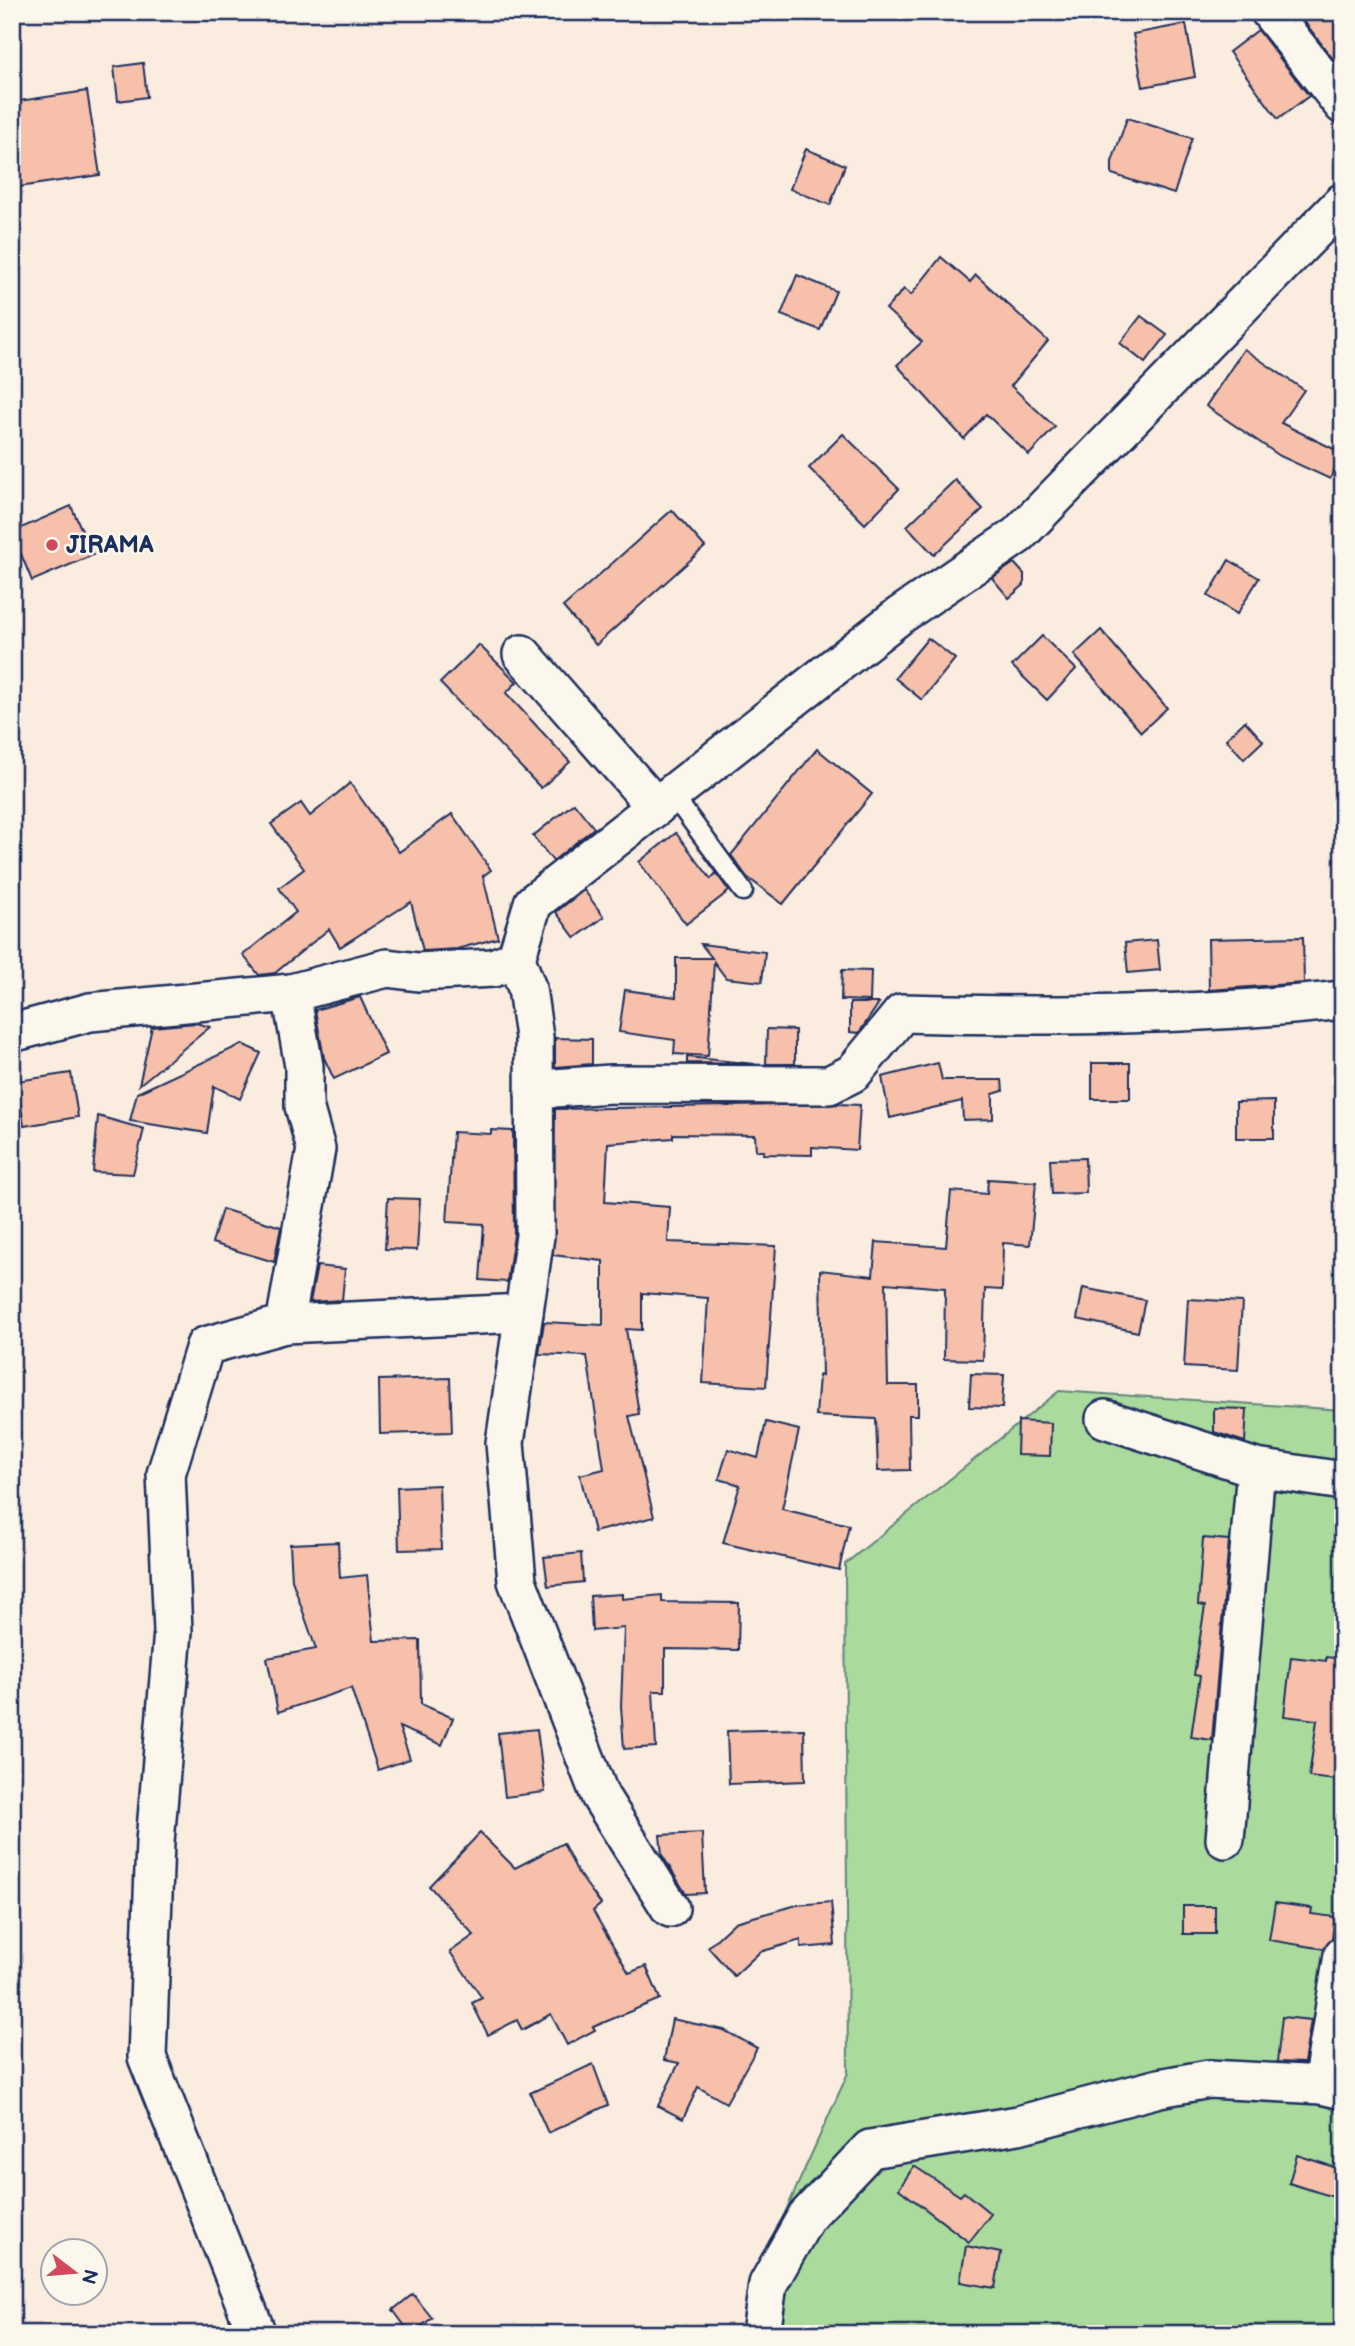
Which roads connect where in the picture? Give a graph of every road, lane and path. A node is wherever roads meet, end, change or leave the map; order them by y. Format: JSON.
{"nodes":[{"id":1,"x":1270,"y":12,"type":"edge"},
{"id":2,"x":1343,"y":105,"type":"edge"},
{"id":3,"x":1343,"y":202,"type":"edge"},
{"id":4,"x":522,"y":654,"type":"dead end"},
{"id":5,"x":664,"y":801,"type":"junction"},
{"id":6,"x":743,"y":891,"type":"dead end"},
{"id":7,"x":516,"y":959,"type":"junction"},
{"id":8,"x":291,"y":993,"type":"junction"},
{"id":9,"x":1343,"y":1000,"type":"edge"},
{"id":10,"x":12,"y":1033,"type":"edge"},
{"id":11,"x":534,"y":1093,"type":"junction"},
{"id":12,"x":524,"y":1313,"type":"junction"},
{"id":13,"x":285,"y":1324,"type":"junction"},
{"id":14,"x":1105,"y":1419,"type":"dead end"},
{"id":15,"x":1256,"y":1468,"type":"junction"},
{"id":16,"x":1343,"y":1481,"type":"edge"},
{"id":17,"x":1225,"y":1839,"type":"dead end"},
{"id":18,"x":670,"y":1908,"type":"dead end"},
{"id":19,"x":1343,"y":1955,"type":"edge"},
{"id":20,"x":1332,"y":2087,"type":"edge"},
{"id":21,"x":257,"y":2334,"type":"edge"},
{"id":22,"x":761,"y":2334,"type":"edge"}],
"edges":[{"from":1,"to":2,"type":"street"},
{"from":3,"to":5,"type":"street"},
{"from":4,"to":5,"type":"street"},
{"from":5,"to":6,"type":"lane"},
{"from":5,"to":7,"type":"street"},
{"from":7,"to":8,"type":"street"},
{"from":7,"to":11,"type":"street"},
{"from":8,"to":10,"type":"street"},
{"from":8,"to":13,"type":"street"},
{"from":9,"to":11,"type":"street"},
{"from":11,"to":12,"type":"street"},
{"from":12,"to":13,"type":"street"},
{"from":12,"to":18,"type":"street"},
{"from":13,"to":21,"type":"street"},
{"from":14,"to":15,"type":"street"},
{"from":15,"to":16,"type":"street"},
{"from":15,"to":17,"type":"street"},
{"from":19,"to":20,"type":"street"},
{"from":20,"to":22,"type":"street"}]}
